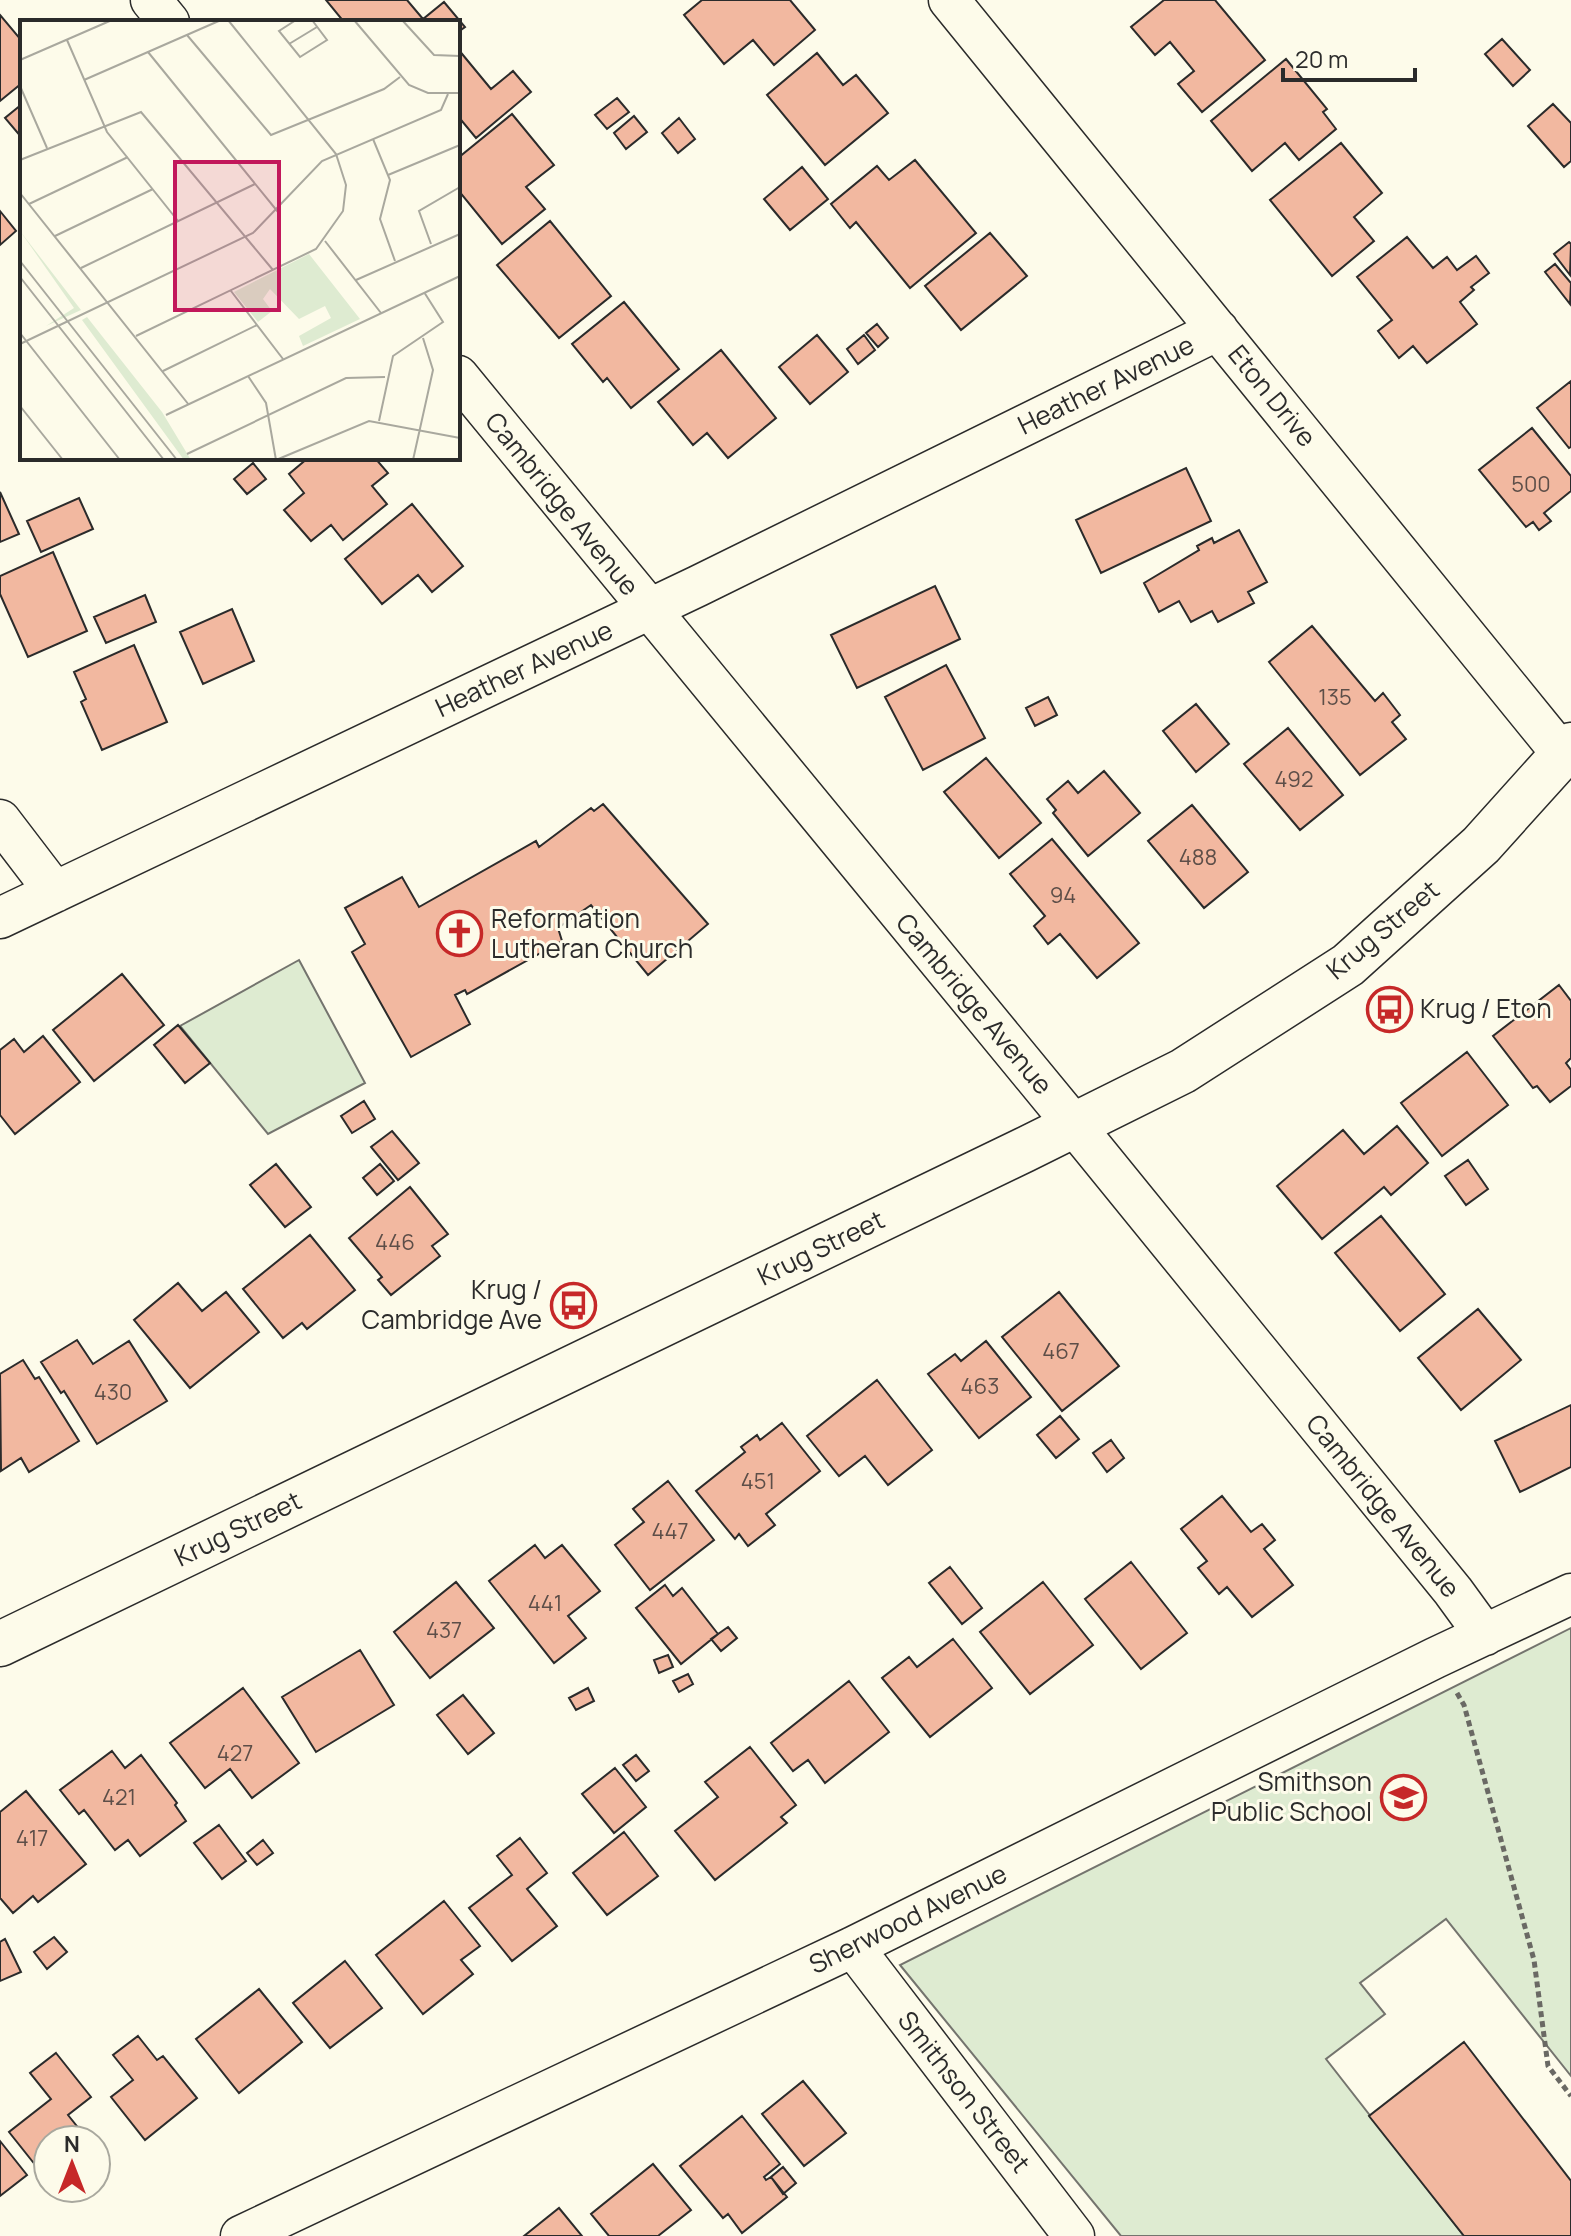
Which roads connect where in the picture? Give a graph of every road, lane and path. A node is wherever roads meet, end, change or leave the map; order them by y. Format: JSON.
{"nodes":[{"id":1,"x":151,"y":0,"type":"edge"},
{"id":2,"x":949,"y":0,"type":"edge"},
{"id":3,"x":167,"y":20,"type":"edge"},
{"id":4,"x":1218,"y":330,"type":"junction"},
{"id":5,"x":460,"y":378,"type":"edge"},
{"id":6,"x":648,"y":610,"type":"junction"},
{"id":7,"x":1567,"y":750,"type":"edge"},
{"id":8,"x":0,"y":820,"type":"edge"},
{"id":9,"x":55,"y":892,"type":"junction"},
{"id":10,"x":0,"y":918,"type":"edge"},
{"id":11,"x":1074,"y":1125,"type":"junction"},
{"id":12,"x":1571,"y":1594,"type":"edge"},
{"id":13,"x":1485,"y":1635,"type":"junction"},
{"id":14,"x":0,"y":1644,"type":"edge"},
{"id":15,"x":1453,"y":1684,"type":"dead end"},
{"id":16,"x":853,"y":1947,"type":"junction"},
{"id":17,"x":1571,"y":2096,"type":"edge"},
{"id":18,"x":241,"y":2236,"type":"edge"},
{"id":19,"x":1074,"y":2236,"type":"edge"}],
"edges":[{"from":1,"to":3,"type":"street"},
{"from":2,"to":4,"type":"street","name":"Eton Drive"},
{"from":4,"to":6,"type":"street","name":"Heather Avenue"},
{"from":4,"to":7,"type":"street","name":"Eton Drive"},
{"from":5,"to":6,"type":"street","name":"Cambridge Avenue"},
{"from":6,"to":9,"type":"street","name":"Heather Avenue"},
{"from":6,"to":11,"type":"street","name":"Cambridge Avenue"},
{"from":7,"to":11,"type":"street","name":"Krug Street"},
{"from":8,"to":9,"type":"street"},
{"from":9,"to":10,"type":"street","name":"Heather Avenue"},
{"from":11,"to":13,"type":"street","name":"Cambridge Avenue"},
{"from":11,"to":14,"type":"street","name":"Krug Street"},
{"from":12,"to":13,"type":"street","name":"Sherwood Avenue"},
{"from":13,"to":16,"type":"street","name":"Sherwood Avenue"},
{"from":15,"to":17,"type":"path"},
{"from":16,"to":18,"type":"street","name":"Sherwood Avenue"},
{"from":16,"to":19,"type":"street","name":"Smithson Street"}]}
